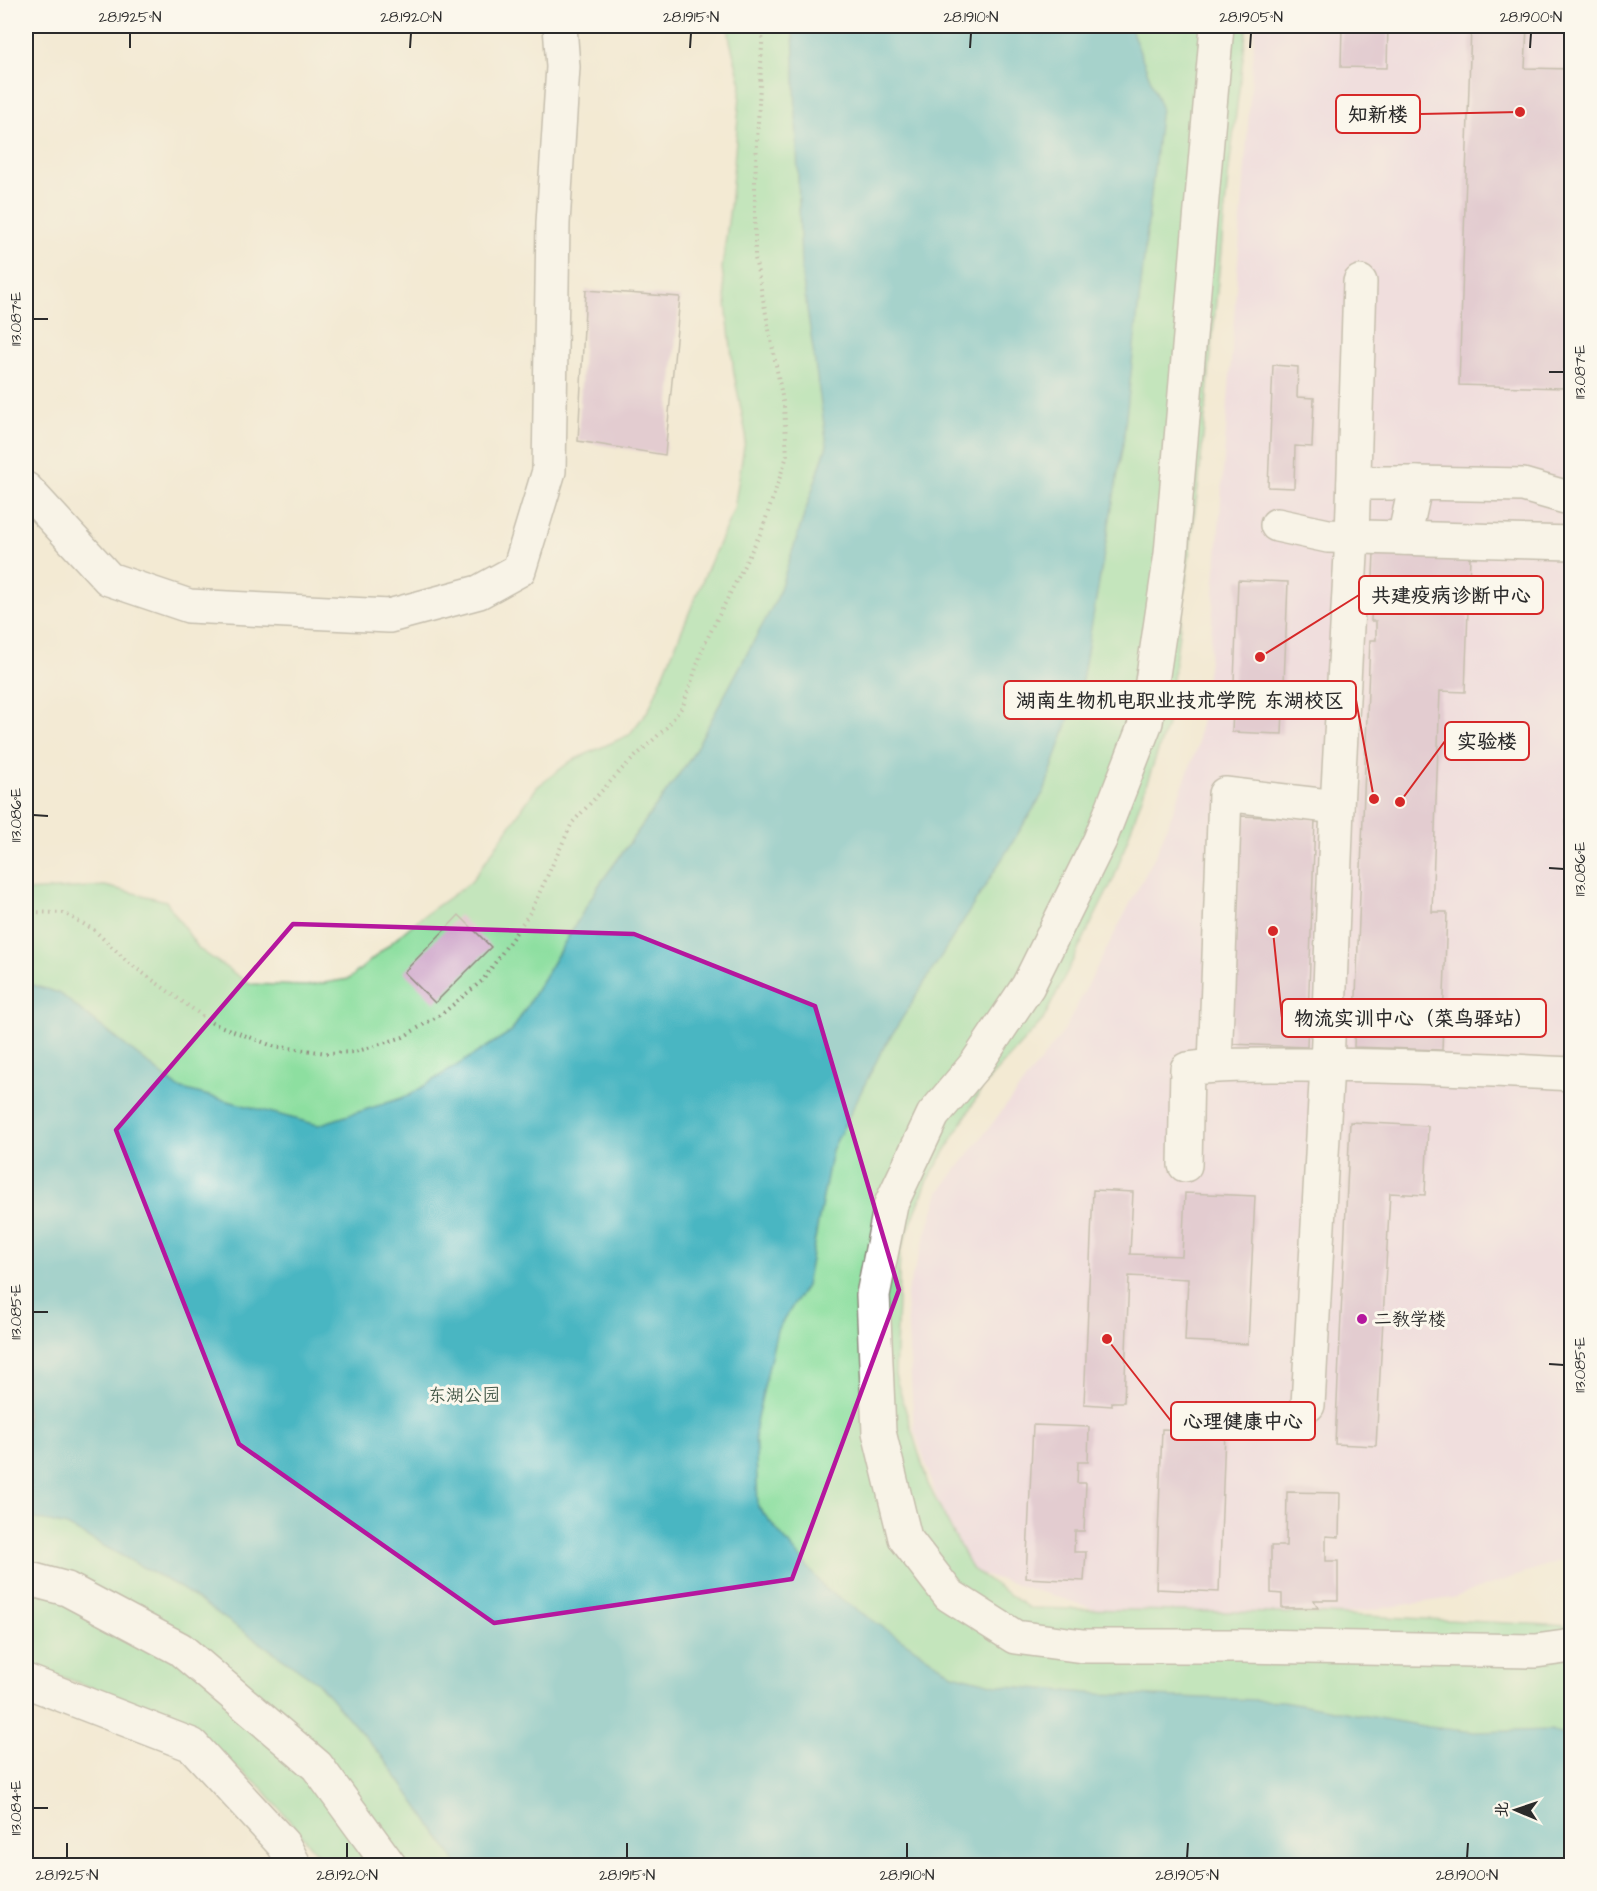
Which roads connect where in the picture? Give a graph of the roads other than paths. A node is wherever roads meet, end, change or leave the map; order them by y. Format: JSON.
{"nodes":[{"id":1,"x":560,"y":26,"type":"edge"},
{"id":2,"x":1216,"y":26,"type":"edge"},
{"id":3,"x":1360,"y":282,"type":"dead end"},
{"id":4,"x":1354,"y":483,"type":"junction"},
{"id":5,"x":1416,"y":483,"type":"junction"},
{"id":6,"x":26,"y":489,"type":"edge"},
{"id":7,"x":1572,"y":499,"type":"edge"},
{"id":8,"x":1277,"y":525,"type":"dead end"},
{"id":9,"x":1352,"y":537,"type":"junction"},
{"id":10,"x":1404,"y":538,"type":"junction"},
{"id":11,"x":1572,"y":543,"type":"edge"},
{"id":12,"x":1337,"y":807,"type":"junction"},
{"id":13,"x":1215,"y":1065,"type":"junction"},
{"id":14,"x":1327,"y":1065,"type":"junction"},
{"id":15,"x":1572,"y":1074,"type":"edge"},
{"id":16,"x":1185,"y":1165,"type":"dead end"},
{"id":17,"x":1308,"y":1405,"type":"dead end"},
{"id":18,"x":26,"y":1578,"type":"edge"},
{"id":19,"x":1572,"y":1646,"type":"edge"},
{"id":20,"x":26,"y":1681,"type":"edge"},
{"id":21,"x":295,"y":1866,"type":"edge"},
{"id":22,"x":390,"y":1866,"type":"edge"}],
"edges":[{"from":1,"to":6,"type":"street"},
{"from":2,"to":19,"type":"street"},
{"from":3,"to":4,"type":"street"},
{"from":4,"to":5,"type":"street"},
{"from":4,"to":9,"type":"street"},
{"from":5,"to":7,"type":"street"},
{"from":5,"to":10,"type":"street"},
{"from":8,"to":9,"type":"street"},
{"from":9,"to":10,"type":"street"},
{"from":9,"to":12,"type":"street"},
{"from":10,"to":11,"type":"street"},
{"from":12,"to":13,"type":"street"},
{"from":12,"to":14,"type":"street"},
{"from":13,"to":14,"type":"street"},
{"from":13,"to":16,"type":"street"},
{"from":14,"to":15,"type":"street"},
{"from":14,"to":17,"type":"street"},
{"from":18,"to":22,"type":"street"},
{"from":20,"to":21,"type":"street"}]}
